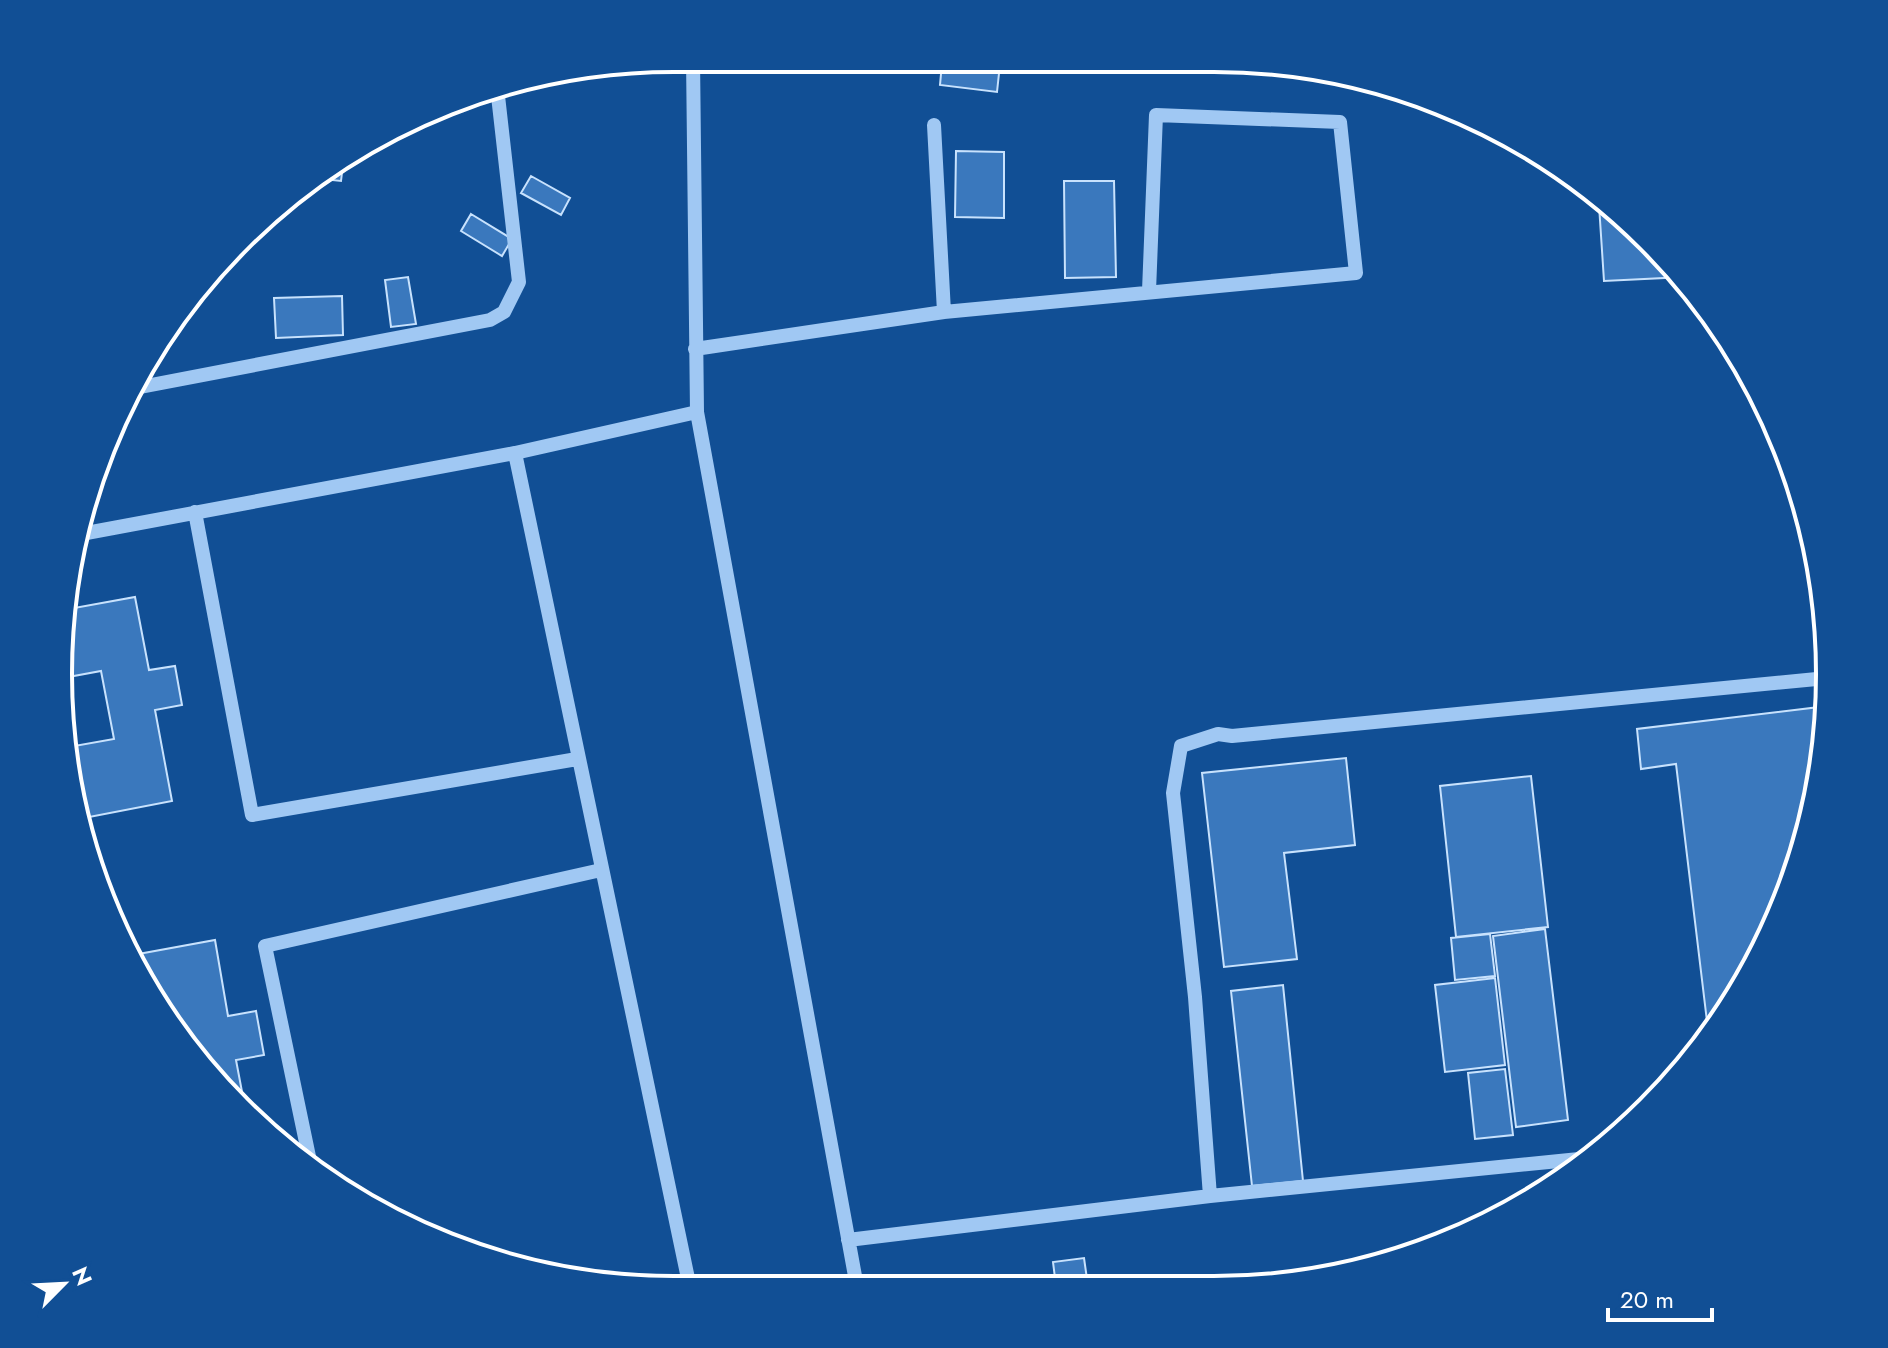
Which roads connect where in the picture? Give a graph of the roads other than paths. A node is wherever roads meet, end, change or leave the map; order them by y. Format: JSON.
{"nodes":[{"id":1,"x":693,"y":72,"type":"edge"},
{"id":2,"x":498,"y":99,"type":"edge"},
{"id":3,"x":934,"y":125,"type":"dead end"},
{"id":4,"x":1149,"y":291,"type":"junction"},
{"id":5,"x":944,"y":312,"type":"junction"},
{"id":6,"x":695,"y":349,"type":"junction"},
{"id":7,"x":146,"y":386,"type":"edge"},
{"id":8,"x":697,"y":412,"type":"junction"},
{"id":9,"x":515,"y":453,"type":"junction"},
{"id":10,"x":195,"y":512,"type":"junction"},
{"id":11,"x":90,"y":532,"type":"edge"},
{"id":12,"x":1816,"y":679,"type":"edge"},
{"id":13,"x":577,"y":759,"type":"junction"},
{"id":14,"x":601,"y":870,"type":"junction"},
{"id":15,"x":308,"y":1152,"type":"edge"},
{"id":16,"x":1569,"y":1160,"type":"edge"},
{"id":17,"x":1210,"y":1196,"type":"junction"},
{"id":18,"x":848,"y":1240,"type":"junction"},
{"id":19,"x":687,"y":1276,"type":"edge"},
{"id":20,"x":855,"y":1276,"type":"edge"}],
"edges":[{"from":1,"to":6,"type":"street"},
{"from":2,"to":7,"type":"street"},
{"from":3,"to":5,"type":"street"},
{"from":4,"to":4,"type":"street"},
{"from":4,"to":5,"type":"street"},
{"from":5,"to":6,"type":"street"},
{"from":6,"to":8,"type":"street"},
{"from":8,"to":9,"type":"street"},
{"from":8,"to":18,"type":"street"},
{"from":9,"to":10,"type":"street"},
{"from":9,"to":13,"type":"street"},
{"from":10,"to":11,"type":"street"},
{"from":10,"to":13,"type":"street"},
{"from":12,"to":17,"type":"street"},
{"from":13,"to":14,"type":"street"},
{"from":14,"to":15,"type":"street"},
{"from":14,"to":19,"type":"street"},
{"from":16,"to":17,"type":"street"},
{"from":17,"to":18,"type":"street"},
{"from":18,"to":20,"type":"street"}]}
